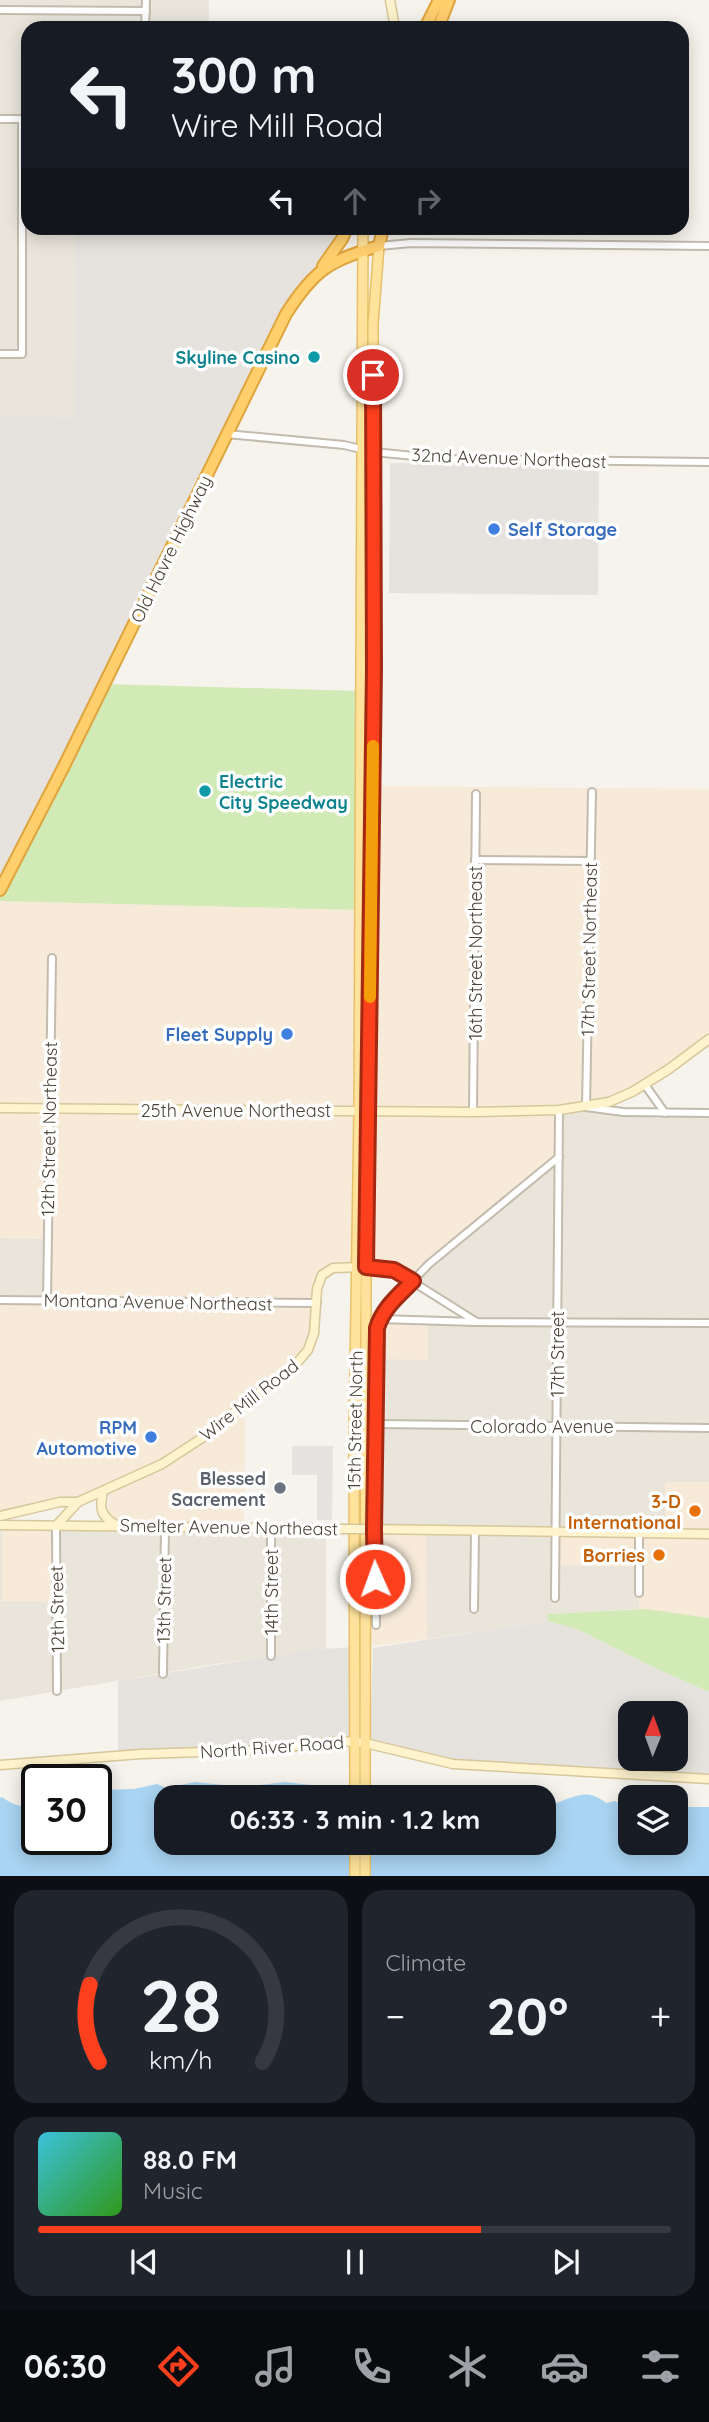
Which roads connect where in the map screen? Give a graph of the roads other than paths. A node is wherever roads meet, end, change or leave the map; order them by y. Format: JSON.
{"nodes":[{"id":1,"x":146,"y":0,"type":"edge"},
{"id":2,"x":390,"y":0,"type":"edge"},
{"id":3,"x":439,"y":0,"type":"edge"},
{"id":4,"x":449,"y":0,"type":"edge"},
{"id":5,"x":0,"y":10,"type":"edge"},
{"id":6,"x":146,"y":11,"type":"junction"},
{"id":7,"x":145,"y":21,"type":"edge"},
{"id":8,"x":392,"y":21,"type":"edge"},
{"id":9,"x":428,"y":21,"type":"edge"},
{"id":10,"x":441,"y":21,"type":"edge"},
{"id":11,"x":0,"y":119,"type":"edge"},
{"id":12,"x":21,"y":119,"type":"edge"},
{"id":13,"x":22,"y":235,"type":"edge"},
{"id":14,"x":344,"y":235,"type":"edge"},
{"id":15,"x":363,"y":235,"type":"edge"},
{"id":16,"x":381,"y":235,"type":"edge"},
{"id":17,"x":379,"y":246,"type":"junction"},
{"id":18,"x":709,"y":246,"type":"edge"},
{"id":19,"x":362,"y":251,"type":"junction"},
{"id":20,"x":319,"y":271,"type":"junction"},
{"id":21,"x":0,"y":354,"type":"edge"},
{"id":22,"x":226,"y":434,"type":"junction"},
{"id":23,"x":362,"y":450,"type":"junction"},
{"id":24,"x":373,"y":452,"type":"junction"},
{"id":25,"x":709,"y":462,"type":"edge"},
{"id":26,"x":592,"y":792,"type":"dead end"},
{"id":27,"x":476,"y":794,"type":"dead end"},
{"id":28,"x":475,"y":860,"type":"junction"},
{"id":29,"x":590,"y":861,"type":"junction"},
{"id":30,"x":0,"y":890,"type":"edge"},
{"id":31,"x":52,"y":958,"type":"dead end"},
{"id":32,"x":709,"y":1039,"type":"edge"},
{"id":33,"x":645,"y":1085,"type":"junction"},
{"id":34,"x":586,"y":1107,"type":"junction"},
{"id":35,"x":0,"y":1108,"type":"edge"},
{"id":36,"x":49,"y":1109,"type":"junction"},
{"id":37,"x":559,"y":1110,"type":"junction"},
{"id":38,"x":364,"y":1111,"type":"junction"},
{"id":39,"x":474,"y":1112,"type":"junction"},
{"id":40,"x":665,"y":1113,"type":"junction"},
{"id":41,"x":709,"y":1113,"type":"edge"},
{"id":42,"x":559,"y":1157,"type":"junction"},
{"id":43,"x":361,"y":1267,"type":"junction"},
{"id":44,"x":413,"y":1281,"type":"junction"},
{"id":45,"x":0,"y":1300,"type":"edge"},
{"id":46,"x":47,"y":1301,"type":"junction"},
{"id":47,"x":317,"y":1303,"type":"junction"},
{"id":48,"x":379,"y":1319,"type":"junction"},
{"id":49,"x":557,"y":1321,"type":"junction"},
{"id":50,"x":476,"y":1322,"type":"junction"},
{"id":51,"x":709,"y":1323,"type":"edge"},
{"id":52,"x":375,"y":1424,"type":"junction"},
{"id":53,"x":557,"y":1426,"type":"junction"},
{"id":54,"x":709,"y":1428,"type":"edge"},
{"id":55,"x":103,"y":1492,"type":"junction"},
{"id":56,"x":78,"y":1502,"type":"junction"},
{"id":57,"x":0,"y":1516,"type":"edge"},
{"id":58,"x":0,"y":1525,"type":"edge"},
{"id":59,"x":116,"y":1525,"type":"junction"},
{"id":60,"x":56,"y":1526,"type":"junction"},
{"id":61,"x":164,"y":1526,"type":"junction"},
{"id":62,"x":271,"y":1527,"type":"junction"},
{"id":63,"x":370,"y":1529,"type":"junction"},
{"id":64,"x":475,"y":1531,"type":"junction"},
{"id":65,"x":556,"y":1532,"type":"junction"},
{"id":66,"x":639,"y":1534,"type":"junction"},
{"id":67,"x":709,"y":1534,"type":"edge"},
{"id":68,"x":639,"y":1593,"type":"dead end"},
{"id":69,"x":555,"y":1598,"type":"dead end"},
{"id":70,"x":474,"y":1609,"type":"dead end"},
{"id":71,"x":376,"y":1625,"type":"dead end"},
{"id":72,"x":271,"y":1656,"type":"dead end"},
{"id":73,"x":163,"y":1674,"type":"dead end"},
{"id":74,"x":57,"y":1691,"type":"dead end"},
{"id":75,"x":354,"y":1742,"type":"junction"},
{"id":76,"x":365,"y":1743,"type":"junction"},
{"id":77,"x":0,"y":1765,"type":"edge"},
{"id":78,"x":360,"y":1765,"type":"junction"},
{"id":79,"x":709,"y":1779,"type":"edge"},
{"id":80,"x":357,"y":1785,"type":"edge"},
{"id":81,"x":363,"y":1785,"type":"edge"},
{"id":82,"x":355,"y":1855,"type":"edge"},
{"id":83,"x":365,"y":1855,"type":"edge"},
{"id":84,"x":355,"y":1876,"type":"edge"},
{"id":85,"x":365,"y":1876,"type":"edge"}],
"edges":[{"from":1,"to":6,"type":"street"},
{"from":2,"to":8,"type":"street"},
{"from":3,"to":9,"type":"highway"},
{"from":4,"to":10,"type":"highway"},
{"from":5,"to":6,"type":"street"},
{"from":6,"to":7,"type":"street"},
{"from":11,"to":12,"type":"street"},
{"from":13,"to":21,"type":"street"},
{"from":14,"to":20,"type":"highway"},
{"from":15,"to":19,"type":"main road"},
{"from":16,"to":17,"type":"highway"},
{"from":17,"to":18,"type":"street"},
{"from":17,"to":19,"type":"highway","name":"Old Havre Highway"},
{"from":17,"to":24,"type":"main road"},
{"from":19,"to":20,"type":"highway","name":"Old Havre Highway"},
{"from":19,"to":23,"type":"main road"},
{"from":20,"to":22,"type":"highway","name":"Old Havre Highway"},
{"from":22,"to":23,"type":"street","name":"32nd Avenue Northeast"},
{"from":22,"to":30,"type":"highway","name":"Old Havre Highway"},
{"from":23,"to":24,"type":"street","name":"32nd Avenue Northeast"},
{"from":23,"to":38,"type":"main road"},
{"from":24,"to":25,"type":"street","name":"32nd Avenue Northeast"},
{"from":24,"to":38,"type":"main road"},
{"from":26,"to":29,"type":"street","name":"17th Street Northeast"},
{"from":27,"to":28,"type":"street","name":"16th Street Northeast"},
{"from":28,"to":29,"type":"street"},
{"from":28,"to":39,"type":"street","name":"16th Street Northeast"},
{"from":29,"to":34,"type":"street","name":"17th Street Northeast"},
{"from":31,"to":36,"type":"street","name":"12th Street Northeast"},
{"from":32,"to":33,"type":"street"},
{"from":33,"to":34,"type":"street","name":"25th Avenue Northeast"},
{"from":33,"to":40,"type":"street"},
{"from":34,"to":37,"type":"street","name":"25th Avenue Northeast"},
{"from":34,"to":40,"type":"street"},
{"from":35,"to":36,"type":"street","name":"25th Avenue Northeast"},
{"from":36,"to":38,"type":"street","name":"25th Avenue Northeast"},
{"from":36,"to":46,"type":"street","name":"12th Street Northeast"},
{"from":37,"to":39,"type":"street","name":"25th Avenue Northeast"},
{"from":37,"to":42,"type":"street","name":"17th Street"},
{"from":38,"to":39,"type":"street","name":"25th Avenue Northeast"},
{"from":38,"to":43,"type":"main road","name":"15th Street North"},
{"from":40,"to":41,"type":"street"},
{"from":42,"to":44,"type":"street"},
{"from":42,"to":49,"type":"street","name":"17th Street"},
{"from":43,"to":44,"type":"street","name":"Wire Mill Road"},
{"from":43,"to":47,"type":"street","name":"Wire Mill Road"},
{"from":43,"to":75,"type":"main road","name":"15th Street North"},
{"from":43,"to":76,"type":"main road","name":"15th Street North"},
{"from":44,"to":48,"type":"street"},
{"from":44,"to":50,"type":"street","name":"Wire Mill Road"},
{"from":45,"to":46,"type":"street","name":"Montana Avenue Northeast"},
{"from":46,"to":47,"type":"street","name":"Montana Avenue Northeast"},
{"from":47,"to":55,"type":"street","name":"Wire Mill Road"},
{"from":48,"to":50,"type":"street"},
{"from":48,"to":52,"type":"street","name":"15th Street North"},
{"from":49,"to":50,"type":"street"},
{"from":49,"to":51,"type":"street"},
{"from":49,"to":53,"type":"street","name":"17th Street"},
{"from":52,"to":53,"type":"street","name":"Colorado Avenue"},
{"from":52,"to":63,"type":"street","name":"15th Street North"},
{"from":53,"to":54,"type":"street","name":"Colorado Avenue"},
{"from":53,"to":65,"type":"street","name":"17th Street"},
{"from":55,"to":56,"type":"street","name":"Wire Mill Road"},
{"from":55,"to":59,"type":"street"},
{"from":56,"to":57,"type":"street"},
{"from":56,"to":60,"type":"street","name":"Wire Mill Road"},
{"from":58,"to":60,"type":"street","name":"Smelter Avenue Northeast"},
{"from":59,"to":60,"type":"street","name":"Smelter Avenue Northeast"},
{"from":59,"to":61,"type":"street","name":"Smelter Avenue Northeast"},
{"from":60,"to":74,"type":"street","name":"12th Street"},
{"from":61,"to":62,"type":"street","name":"Smelter Avenue Northeast"},
{"from":61,"to":73,"type":"street","name":"13th Street"},
{"from":62,"to":63,"type":"street","name":"Smelter Avenue Northeast","bridge":true},
{"from":62,"to":72,"type":"street","name":"14th Street"},
{"from":63,"to":64,"type":"street","name":"Smelter Avenue Northeast"},
{"from":63,"to":71,"type":"street","name":"15th Street North"},
{"from":64,"to":65,"type":"street","name":"Smelter Avenue Northeast"},
{"from":64,"to":70,"type":"street"},
{"from":65,"to":66,"type":"street","name":"Smelter Avenue Northeast"},
{"from":65,"to":69,"type":"street","name":"17th Street"},
{"from":66,"to":67,"type":"street","name":"Smelter Avenue Northeast"},
{"from":66,"to":68,"type":"street"},
{"from":75,"to":76,"type":"street","name":"North River Road"},
{"from":75,"to":77,"type":"street","name":"North River Road"},
{"from":75,"to":78,"type":"main road","name":"15th Street North"},
{"from":76,"to":78,"type":"main road","name":"15th Street North"},
{"from":76,"to":79,"type":"street","name":"North River Road"},
{"from":78,"to":80,"type":"main road","name":"15th Street North"},
{"from":78,"to":81,"type":"main road","name":"15th Street North"},
{"from":82,"to":84,"type":"main road"},
{"from":83,"to":85,"type":"main road"}]}
